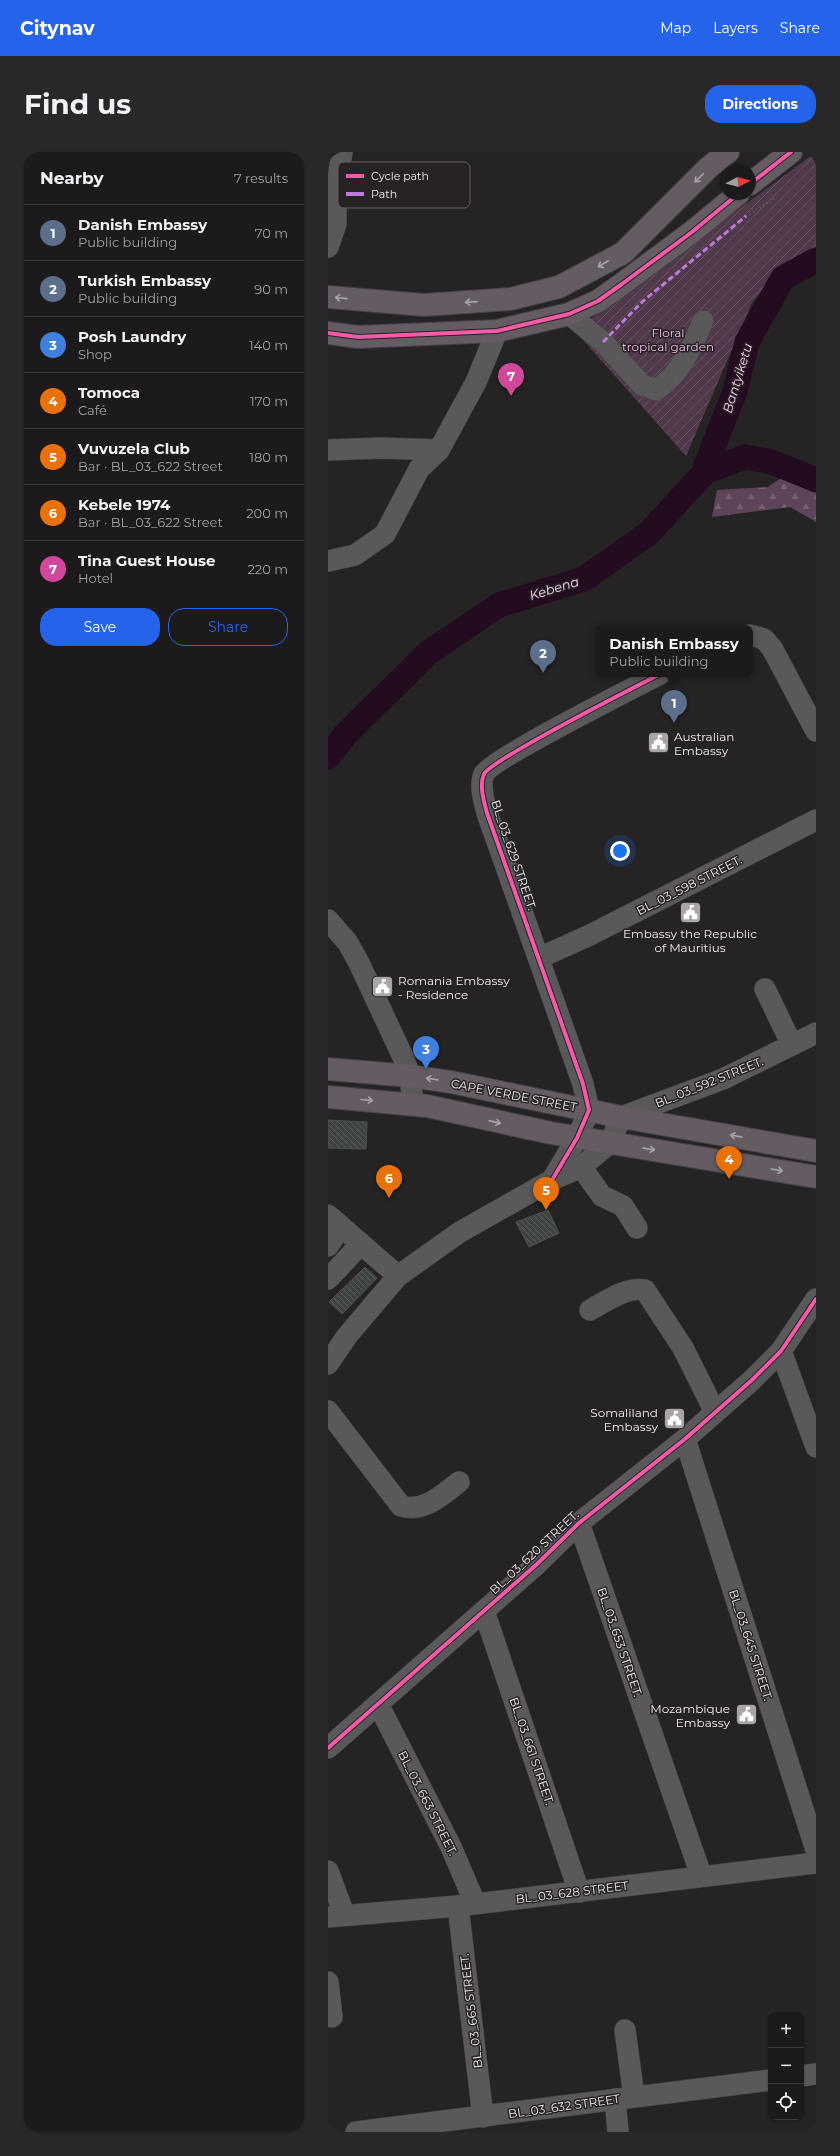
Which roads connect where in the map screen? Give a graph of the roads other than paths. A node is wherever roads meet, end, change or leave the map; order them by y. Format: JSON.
{"nodes":[{"id":1,"x":342,"y":152,"type":"edge"},
{"id":2,"x":728,"y":152,"type":"edge"},
{"id":3,"x":791,"y":152,"type":"edge"},
{"id":4,"x":340,"y":162,"type":"edge"},
{"id":5,"x":338,"y":179,"type":"edge"},
{"id":6,"x":756,"y":179,"type":"edge"},
{"id":7,"x":731,"y":200,"type":"edge"},
{"id":8,"x":328,"y":247,"type":"edge"},
{"id":9,"x":328,"y":297,"type":"edge"},
{"id":10,"x":569,"y":314,"type":"junction"},
{"id":11,"x":704,"y":321,"type":"dead end"},
{"id":12,"x":497,"y":331,"type":"junction"},
{"id":13,"x":328,"y":333,"type":"edge"},
{"id":14,"x":328,"y":450,"type":"edge"},
{"id":15,"x":439,"y":450,"type":"junction"},
{"id":16,"x":328,"y":561,"type":"edge"},
{"id":17,"x":757,"y":637,"type":"edge"},
{"id":18,"x":654,"y":677,"type":"edge"},
{"id":19,"x":816,"y":731,"type":"edge"},
{"id":20,"x":816,"y":820,"type":"edge"},
{"id":21,"x":328,"y":920,"type":"edge"},
{"id":22,"x":539,"y":958,"type":"junction"},
{"id":23,"x":765,"y":989,"type":"dead end"},
{"id":24,"x":816,"y":1033,"type":"edge"},
{"id":25,"x":792,"y":1045,"type":"junction"},
{"id":26,"x":328,"y":1070,"type":"edge"},
{"id":27,"x":410,"y":1076,"type":"junction"},
{"id":28,"x":328,"y":1097,"type":"edge"},
{"id":29,"x":413,"y":1104,"type":"junction"},
{"id":30,"x":589,"y":1110,"type":"junction"},
{"id":31,"x":621,"y":1117,"type":"junction"},
{"id":32,"x":577,"y":1138,"type":"junction"},
{"id":33,"x":610,"y":1143,"type":"junction"},
{"id":34,"x":816,"y":1151,"type":"edge"},
{"id":35,"x":581,"y":1167,"type":"junction"},
{"id":36,"x":816,"y":1177,"type":"edge"},
{"id":37,"x":552,"y":1180,"type":"junction"},
{"id":38,"x":335,"y":1221,"type":"edge"},
{"id":39,"x":637,"y":1228,"type":"dead end"},
{"id":40,"x":361,"y":1244,"type":"junction"},
{"id":41,"x":328,"y":1246,"type":"edge"},
{"id":42,"x":398,"y":1276,"type":"junction"},
{"id":43,"x":328,"y":1279,"type":"edge"},
{"id":44,"x":816,"y":1299,"type":"edge"},
{"id":45,"x":590,"y":1310,"type":"dead end"},
{"id":46,"x":781,"y":1351,"type":"junction"},
{"id":47,"x":328,"y":1364,"type":"edge"},
{"id":48,"x":328,"y":1411,"type":"edge"},
{"id":49,"x":715,"y":1412,"type":"junction"},
{"id":50,"x":685,"y":1439,"type":"junction"},
{"id":51,"x":816,"y":1447,"type":"edge"},
{"id":52,"x":459,"y":1482,"type":"dead end"},
{"id":53,"x":579,"y":1523,"type":"junction"},
{"id":54,"x":484,"y":1611,"type":"junction"},
{"id":55,"x":378,"y":1704,"type":"junction"},
{"id":56,"x":328,"y":1748,"type":"edge"},
{"id":57,"x":816,"y":1850,"type":"edge"},
{"id":58,"x":816,"y":1863,"type":"edge"},
{"id":59,"x":328,"y":1871,"type":"edge"},
{"id":60,"x":701,"y":1876,"type":"junction"},
{"id":61,"x":579,"y":1892,"type":"junction"},
{"id":62,"x":466,"y":1905,"type":"junction"},
{"id":63,"x":336,"y":1916,"type":"edge"},
{"id":64,"x":328,"y":1982,"type":"edge"},
{"id":65,"x":332,"y":2017,"type":"dead end"},
{"id":66,"x":626,"y":2030,"type":"dead end"},
{"id":67,"x":816,"y":2074,"type":"edge"},
{"id":68,"x":804,"y":2076,"type":"edge"},
{"id":69,"x":768,"y":2080,"type":"edge"},
{"id":70,"x":625,"y":2098,"type":"junction"},
{"id":71,"x":483,"y":2117,"type":"junction"},
{"id":72,"x":444,"y":2127,"type":"edge"},
{"id":73,"x":356,"y":2132,"type":"edge"},
{"id":74,"x":618,"y":2132,"type":"edge"}],
"edges":[{"from":1,"to":4,"type":"street"},
{"from":2,"to":9,"type":"main road","one_way":true},
{"from":3,"to":6,"type":"main road"},
{"from":5,"to":8,"type":"street"},
{"from":7,"to":10,"type":"main road"},
{"from":10,"to":11,"type":"street"},
{"from":10,"to":12,"type":"main road"},
{"from":12,"to":13,"type":"main road"},
{"from":12,"to":15,"type":"street"},
{"from":14,"to":15,"type":"street"},
{"from":15,"to":16,"type":"street"},
{"from":17,"to":19,"type":"street"},
{"from":18,"to":22,"type":"street","name":"BL_03_629 STREET."},
{"from":20,"to":22,"type":"street","name":"BL_03_598 STREET."},
{"from":21,"to":27,"type":"street"},
{"from":22,"to":30,"type":"street","name":"BL_03_629 STREET."},
{"from":23,"to":25,"type":"street"},
{"from":24,"to":25,"type":"street","name":"BL_03_592 STREET."},
{"from":25,"to":31,"type":"street","name":"BL_03_592 STREET."},
{"from":26,"to":27,"type":"main road","name":"CAPE VERDE STREET"},
{"from":27,"to":29,"type":"street"},
{"from":30,"to":27,"type":"main road","name":"CAPE VERDE STREET","one_way":true},
{"from":28,"to":29,"type":"main road","one_way":true},
{"from":29,"to":32,"type":"main road","one_way":true},
{"from":30,"to":31,"type":"main road","name":"CAPE VERDE STREET"},
{"from":30,"to":32,"type":"street"},
{"from":31,"to":33,"type":"street"},
{"from":34,"to":31,"type":"main road","name":"CAPE VERDE STREET","one_way":true},
{"from":32,"to":33,"type":"main road"},
{"from":32,"to":37,"type":"street"},
{"from":33,"to":35,"type":"street"},
{"from":33,"to":36,"type":"main road","one_way":true},
{"from":35,"to":37,"type":"street"},
{"from":35,"to":39,"type":"street"},
{"from":37,"to":42,"type":"street"},
{"from":38,"to":40,"type":"street"},
{"from":38,"to":41,"type":"street"},
{"from":40,"to":42,"type":"street"},
{"from":40,"to":43,"type":"street"},
{"from":42,"to":47,"type":"street"},
{"from":44,"to":46,"type":"street","name":"BL_03_620 STREET."},
{"from":45,"to":49,"type":"street"},
{"from":46,"to":49,"type":"street","name":"BL_03_620 STREET."},
{"from":46,"to":51,"type":"street"},
{"from":48,"to":52,"type":"street"},
{"from":49,"to":50,"type":"street","name":"BL_03_620 STREET."},
{"from":50,"to":53,"type":"street","name":"BL_03_620 STREET."},
{"from":50,"to":57,"type":"street","name":"BL_03_645 STREET."},
{"from":53,"to":54,"type":"street","name":"BL_03_620 STREET."},
{"from":53,"to":60,"type":"street","name":"BL_03_653 STREET."},
{"from":54,"to":55,"type":"street","name":"BL_03_620 STREET."},
{"from":54,"to":61,"type":"street","name":"BL_03_661 STREET."},
{"from":55,"to":56,"type":"street","name":"BL_03_620 STREET."},
{"from":55,"to":62,"type":"street","name":"BL_03_663 STREET."},
{"from":58,"to":60,"type":"street","name":"BL_03_628 STREET"},
{"from":59,"to":63,"type":"street"},
{"from":60,"to":61,"type":"street","name":"BL_03_628 STREET"},
{"from":61,"to":62,"type":"street","name":"BL_03_628 STREET"},
{"from":62,"to":63,"type":"street","name":"BL_03_628 STREET"},
{"from":62,"to":71,"type":"street","name":"BL_03_665 STREET."},
{"from":64,"to":65,"type":"street"},
{"from":66,"to":70,"type":"street"},
{"from":67,"to":68,"type":"street"},
{"from":69,"to":70,"type":"street","name":"BL_03_632 STREET"},
{"from":70,"to":71,"type":"street","name":"BL_03_632 STREET"},
{"from":70,"to":74,"type":"street"},
{"from":71,"to":72,"type":"street","name":"BL_03_632 STREET"},
{"from":72,"to":73,"type":"street","name":"BL_03_632 STREET"}]}
